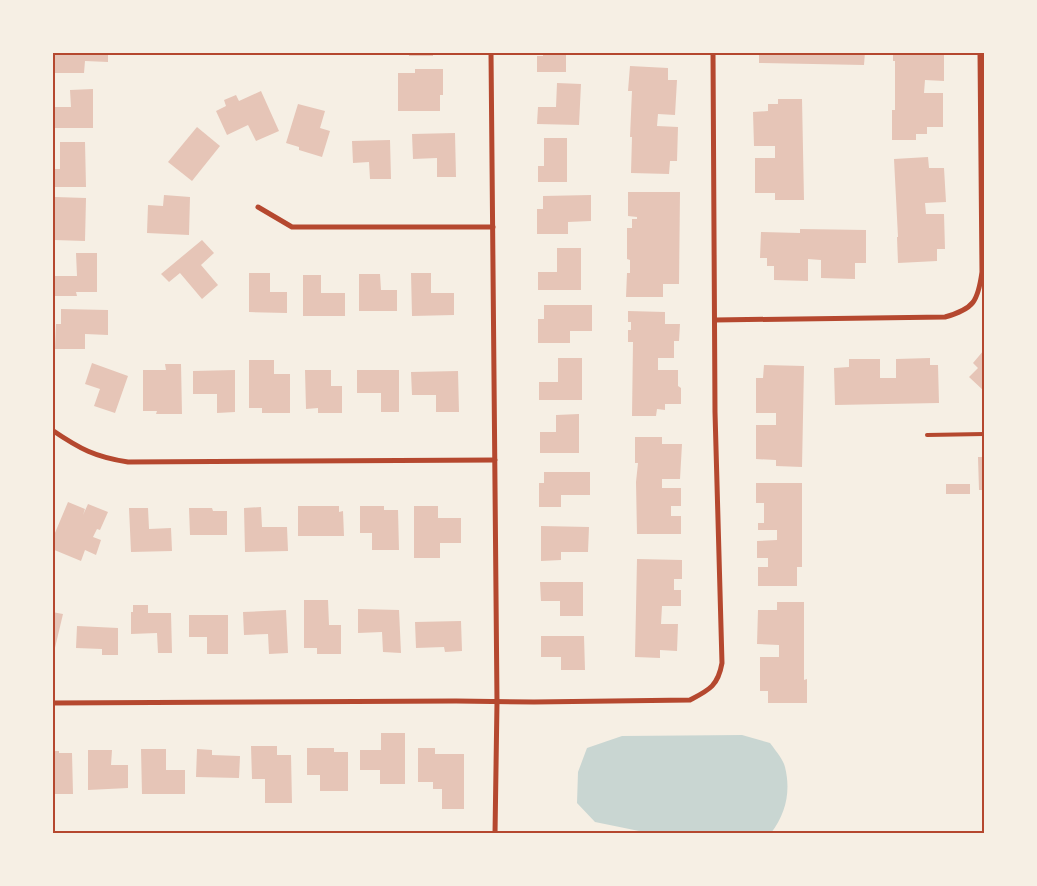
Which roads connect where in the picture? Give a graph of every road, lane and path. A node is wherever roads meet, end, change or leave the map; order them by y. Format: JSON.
{"nodes":[{"id":1,"x":491,"y":52,"type":"edge"},
{"id":2,"x":713,"y":52,"type":"edge"},
{"id":3,"x":980,"y":52,"type":"edge"},
{"id":4,"x":258,"y":207,"type":"dead end"},
{"id":5,"x":493,"y":227,"type":"junction"},
{"id":6,"x":715,"y":320,"type":"junction"},
{"id":7,"x":52,"y":430,"type":"edge"},
{"id":8,"x":984,"y":434,"type":"edge"},
{"id":9,"x":927,"y":435,"type":"dead end"},
{"id":10,"x":494,"y":460,"type":"junction"},
{"id":11,"x":497,"y":702,"type":"junction"},
{"id":12,"x":52,"y":703,"type":"edge"},
{"id":13,"x":495,"y":834,"type":"edge"}],
"edges":[{"from":1,"to":5,"type":"street"},
{"from":2,"to":6,"type":"street"},
{"from":3,"to":6,"type":"street"},
{"from":4,"to":5,"type":"street"},
{"from":5,"to":10,"type":"street"},
{"from":6,"to":11,"type":"street"},
{"from":7,"to":10,"type":"street"},
{"from":8,"to":9,"type":"lane"},
{"from":10,"to":11,"type":"street"},
{"from":11,"to":12,"type":"street"},
{"from":11,"to":13,"type":"street"}]}
